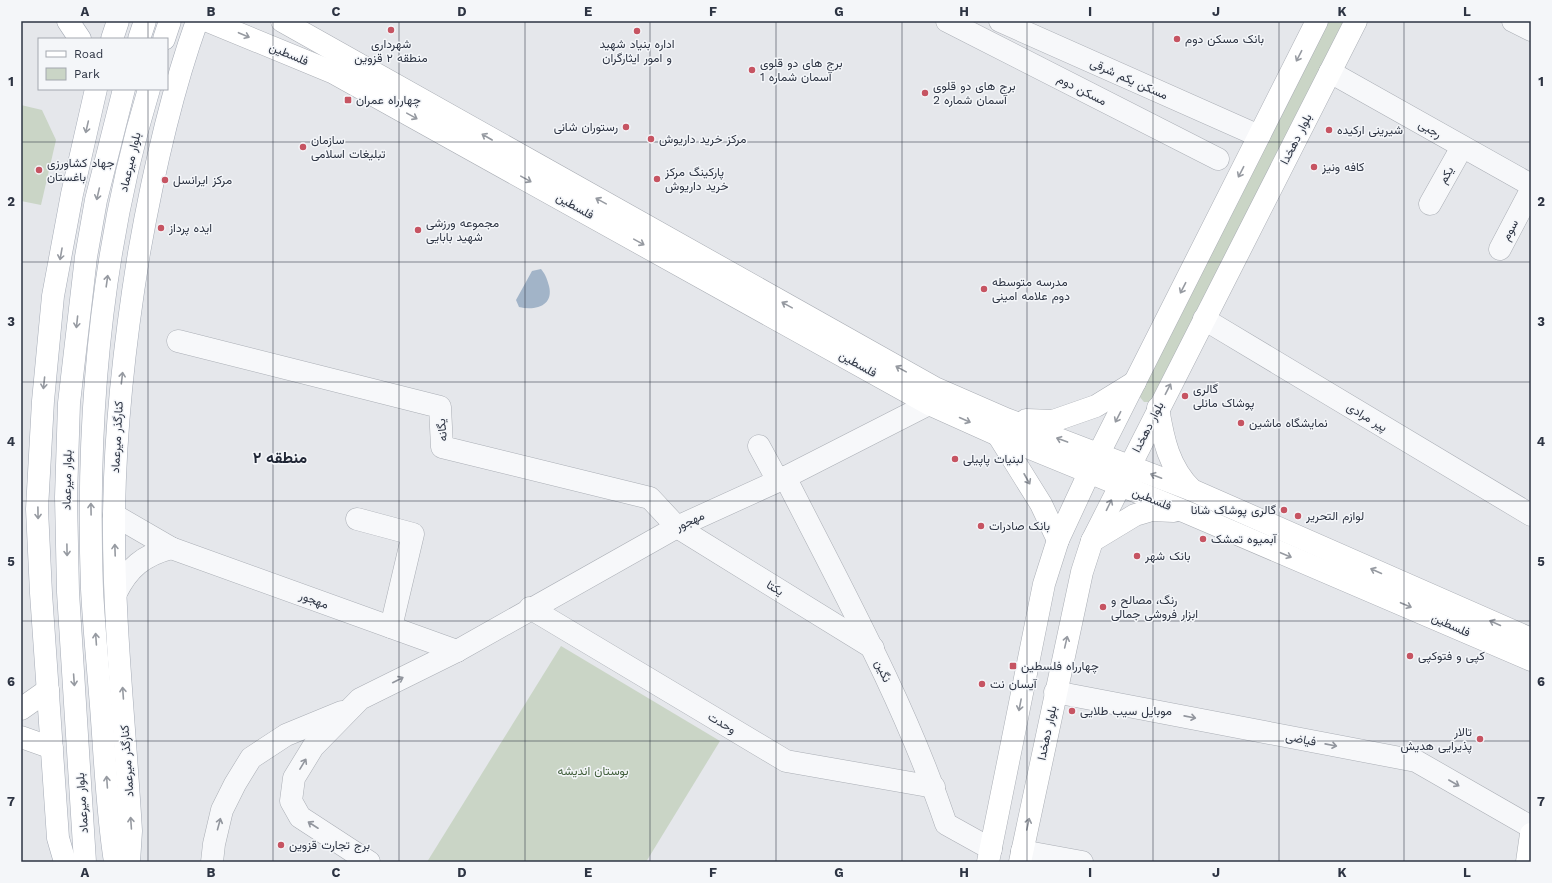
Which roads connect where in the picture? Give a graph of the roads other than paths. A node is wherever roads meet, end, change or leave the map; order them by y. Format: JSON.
{"nodes":[{"id":1,"x":68,"y":21,"type":"edge"},
{"id":2,"x":118,"y":21,"type":"edge"},
{"id":3,"x":145,"y":21,"type":"edge"},
{"id":4,"x":170,"y":21,"type":"edge"},
{"id":5,"x":197,"y":21,"type":"edge"},
{"id":6,"x":208,"y":21,"type":"edge"},
{"id":7,"x":282,"y":21,"type":"edge"},
{"id":8,"x":947,"y":21,"type":"edge"},
{"id":9,"x":1000,"y":21,"type":"edge"},
{"id":10,"x":1317,"y":21,"type":"edge"},
{"id":11,"x":1356,"y":21,"type":"edge"},
{"id":12,"x":1513,"y":21,"type":"edge"},
{"id":13,"x":1531,"y":30,"type":"edge"},
{"id":14,"x":79,"y":38,"type":"edge"},
{"id":15,"x":112,"y":38,"type":"edge"},
{"id":16,"x":140,"y":38,"type":"edge"},
{"id":17,"x":164,"y":38,"type":"edge"},
{"id":18,"x":1330,"y":72,"type":"junction"},
{"id":19,"x":96,"y":90,"type":"edge"},
{"id":20,"x":122,"y":95,"type":"edge"},
{"id":21,"x":168,"y":96,"type":"edge"},
{"id":22,"x":146,"y":99,"type":"edge"},
{"id":23,"x":1259,"y":136,"type":"junction"},
{"id":24,"x":1462,"y":147,"type":"junction"},
{"id":25,"x":1218,"y":159,"type":"dead end"},
{"id":26,"x":1531,"y":185,"type":"edge"},
{"id":27,"x":1531,"y":190,"type":"edge"},
{"id":28,"x":1430,"y":204,"type":"dead end"},
{"id":29,"x":1500,"y":249,"type":"dead end"},
{"id":30,"x":1204,"y":319,"type":"junction"},
{"id":31,"x":178,"y":341,"type":"dead end"},
{"id":32,"x":1135,"y":382,"type":"junction"},
{"id":33,"x":932,"y":396,"type":"junction"},
{"id":34,"x":1158,"y":408,"type":"junction"},
{"id":35,"x":1002,"y":427,"type":"junction"},
{"id":36,"x":759,"y":446,"type":"dead end"},
{"id":37,"x":1099,"y":454,"type":"junction"},
{"id":38,"x":1089,"y":473,"type":"junction"},
{"id":39,"x":1124,"y":476,"type":"junction"},
{"id":40,"x":781,"y":479,"type":"junction"},
{"id":41,"x":1192,"y":490,"type":"junction"},
{"id":42,"x":1186,"y":512,"type":"junction"},
{"id":43,"x":114,"y":515,"type":"junction"},
{"id":44,"x":1531,"y":515,"type":"edge"},
{"id":45,"x":357,"y":519,"type":"dead end"},
{"id":46,"x":677,"y":527,"type":"junction"},
{"id":47,"x":1058,"y":540,"type":"junction"},
{"id":48,"x":1092,"y":541,"type":"junction"},
{"id":49,"x":171,"y":548,"type":"junction"},
{"id":50,"x":116,"y":593,"type":"junction"},
{"id":51,"x":530,"y":608,"type":"junction"},
{"id":52,"x":391,"y":627,"type":"junction"},
{"id":53,"x":873,"y":648,"type":"junction"},
{"id":54,"x":456,"y":651,"type":"junction"},
{"id":55,"x":1531,"y":655,"type":"edge"},
{"id":56,"x":48,"y":690,"type":"junction"},
{"id":57,"x":1055,"y":692,"type":"junction"},
{"id":58,"x":351,"y":708,"type":"junction"},
{"id":59,"x":21,"y":709,"type":"edge"},
{"id":60,"x":21,"y":738,"type":"edge"},
{"id":61,"x":52,"y":748,"type":"junction"},
{"id":62,"x":934,"y":787,"type":"junction"},
{"id":63,"x":1531,"y":827,"type":"edge"},
{"id":64,"x":1531,"y":834,"type":"edge"},
{"id":65,"x":990,"y":856,"type":"edge"},
{"id":66,"x":1021,"y":856,"type":"edge"},
{"id":67,"x":65,"y":862,"type":"edge"},
{"id":68,"x":85,"y":862,"type":"edge"},
{"id":69,"x":115,"y":862,"type":"edge"},
{"id":70,"x":129,"y":862,"type":"edge"},
{"id":71,"x":212,"y":862,"type":"edge"},
{"id":72,"x":369,"y":862,"type":"edge"},
{"id":73,"x":1082,"y":862,"type":"edge"},
{"id":74,"x":1527,"y":862,"type":"edge"}],
"edges":[{"from":1,"to":14,"type":"main road"},
{"from":2,"to":15,"type":"main road"},
{"from":3,"to":16,"type":"main road"},
{"from":4,"to":17,"type":"main road"},
{"from":5,"to":21,"type":"main road","name":"کنارگذر میرعماد"},
{"from":6,"to":33,"type":"main road","name":"فلسطین","one_way":true},
{"from":33,"to":7,"type":"main road","name":"فلسطین","one_way":true},
{"from":8,"to":25,"type":"street","name":"مسکن دوم"},
{"from":9,"to":23,"type":"street","name":"مسکن یکم شرقی"},
{"from":10,"to":23,"type":"main road","one_way":true},
{"from":11,"to":18,"type":"main road","name":"بلوار دهخدا"},
{"from":12,"to":13,"type":"street"},
{"from":18,"to":24,"type":"street","name":"رجبی"},
{"from":18,"to":30,"type":"main road","name":"بلوار دهخدا"},
{"from":19,"to":56,"type":"main road","one_way":true},
{"from":20,"to":68,"type":"main road","name":"بلوار میرعماد","one_way":true},
{"from":43,"to":21,"type":"main road","name":"کنارگذر میرعماد","one_way":true},
{"from":69,"to":22,"type":"main road","name":"بلوار میرعماد","one_way":true},
{"from":23,"to":32,"type":"main road","one_way":true},
{"from":24,"to":26,"type":"street","name":"رجبی"},
{"from":24,"to":28,"type":"street","name":"یکم"},
{"from":27,"to":29,"type":"street","name":"سوم"},
{"from":34,"to":30,"type":"main road","name":"بلوار دهخدا","one_way":true},
{"from":30,"to":44,"type":"street","name":"پیر مرادی"},
{"from":31,"to":46,"type":"street","name":"یگانه"},
{"from":32,"to":35,"type":"main road"},
{"from":32,"to":37,"type":"main road","one_way":true},
{"from":33,"to":35,"type":"main road","name":"فلسطین"},
{"from":33,"to":40,"type":"street","name":"مهجور"},
{"from":34,"to":39,"type":"main road","name":"بلوار دهخدا"},
{"from":34,"to":41,"type":"main road"},
{"from":37,"to":35,"type":"main road","one_way":true},
{"from":35,"to":38,"type":"main road","name":"فلسطین"},
{"from":35,"to":47,"type":"main road","one_way":true},
{"from":36,"to":40,"type":"street","name":"نگین"},
{"from":37,"to":38,"type":"main road"},
{"from":37,"to":39,"type":"main road"},
{"from":38,"to":39,"type":"main road","name":"فلسطین"},
{"from":38,"to":47,"type":"main road"},
{"from":41,"to":39,"type":"main road","name":"فلسطین","one_way":true},
{"from":39,"to":42,"type":"main road","name":"فلسطین"},
{"from":48,"to":39,"type":"main road","name":"بلوار دهخدا","one_way":true},
{"from":40,"to":46,"type":"street","name":"مهجور"},
{"from":40,"to":53,"type":"street","name":"نگین"},
{"from":55,"to":41,"type":"main road","name":"فلسطین","one_way":true},
{"from":42,"to":48,"type":"main road"},
{"from":42,"to":55,"type":"main road","name":"فلسطین","one_way":true},
{"from":43,"to":49,"type":"street","name":"مهجور"},
{"from":50,"to":43,"type":"main road","name":"کنارگذر میرعماد","one_way":true},
{"from":45,"to":52,"type":"street"},
{"from":46,"to":51,"type":"street","name":"مهجور"},
{"from":46,"to":53,"type":"street","name":"یکتا"},
{"from":47,"to":65,"type":"main road","one_way":true},
{"from":57,"to":48,"type":"main road","name":"بلوار دهخدا","one_way":true},
{"from":49,"to":50,"type":"street"},
{"from":49,"to":52,"type":"street","name":"مهجور"},
{"from":70,"to":50,"type":"main road","name":"کنارگذر میرعماد","one_way":true},
{"from":51,"to":54,"type":"street","name":"مهجور"},
{"from":51,"to":62,"type":"street","name":"وحدت"},
{"from":52,"to":54,"type":"street","name":"مهجور"},
{"from":53,"to":62,"type":"street","name":"نگین"},
{"from":58,"to":54,"type":"street","name":"مهجور","one_way":true},
{"from":56,"to":59,"type":"main road"},
{"from":56,"to":61,"type":"main road"},
{"from":57,"to":63,"type":"street","name":"فیاضی","one_way":true},
{"from":66,"to":57,"type":"main road","name":"بلوار دهخدا","one_way":true},
{"from":71,"to":58,"type":"street","one_way":true},
{"from":72,"to":58,"type":"street","name":"مهجور","one_way":true},
{"from":60,"to":61,"type":"main road"},
{"from":61,"to":67,"type":"main road"},
{"from":62,"to":65,"type":"street","name":"نگین"},
{"from":64,"to":74,"type":"main road"},
{"from":66,"to":73,"type":"street"}]}
